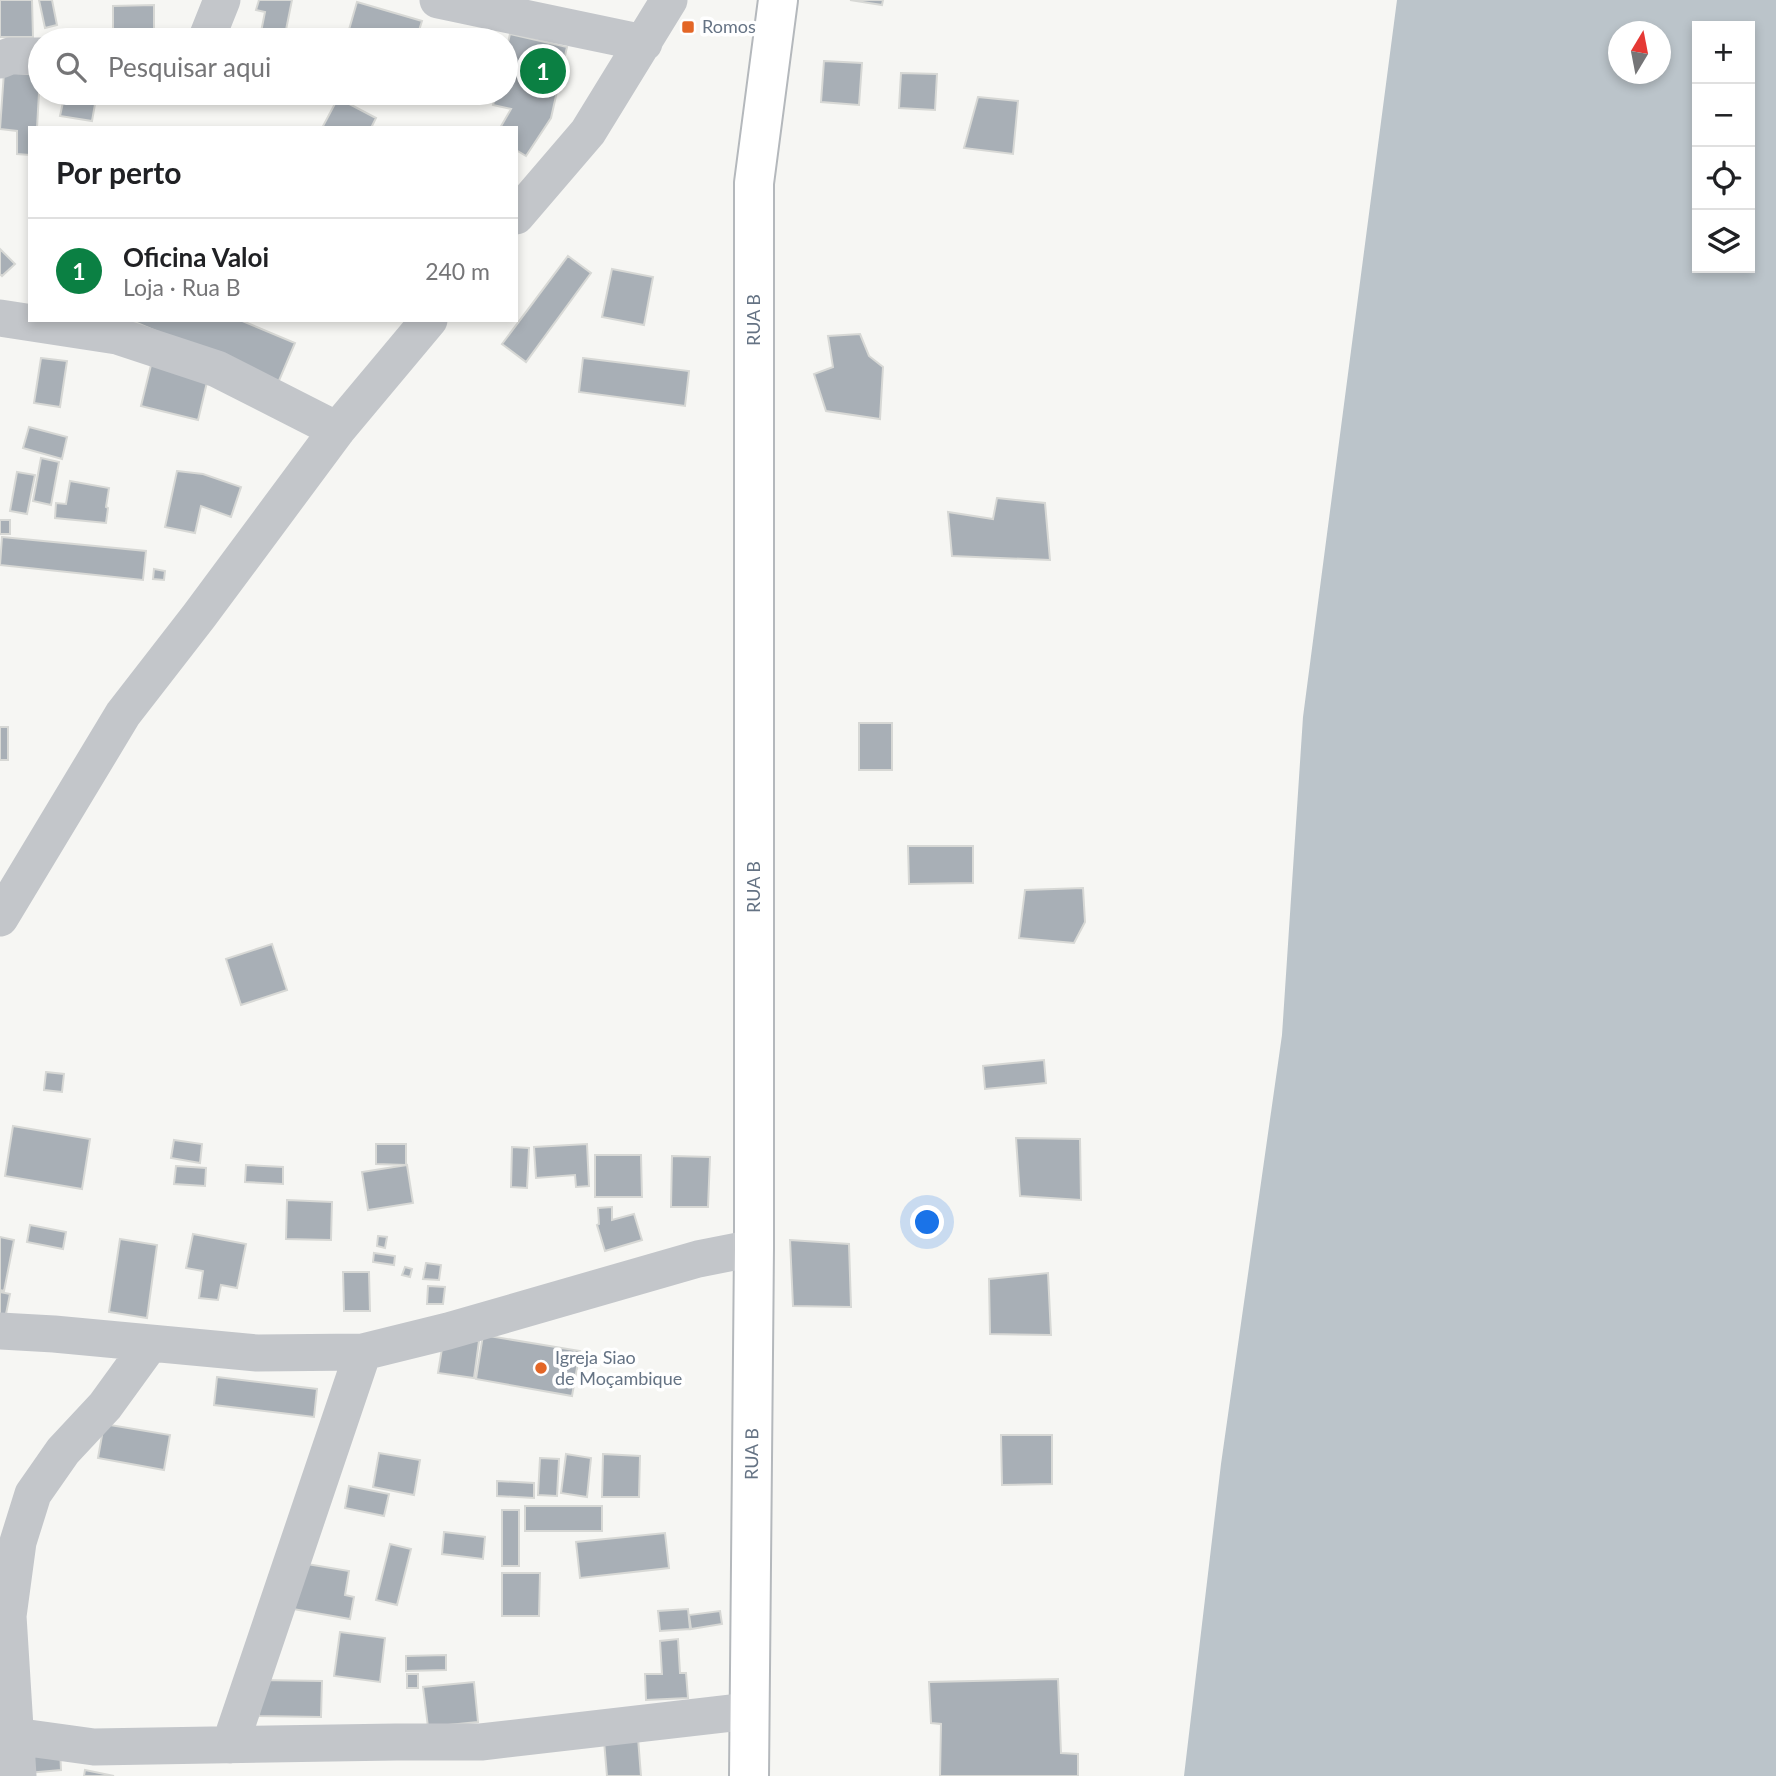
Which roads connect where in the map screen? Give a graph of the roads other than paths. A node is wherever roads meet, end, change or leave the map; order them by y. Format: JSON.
{"nodes":[{"id":1,"x":222,"y":0,"type":"edge"},
{"id":2,"x":438,"y":0,"type":"edge"},
{"id":3,"x":668,"y":0,"type":"edge"},
{"id":4,"x":778,"y":0,"type":"edge"},
{"id":5,"x":211,"y":28,"type":"edge"},
{"id":6,"x":643,"y":43,"type":"junction"},
{"id":7,"x":28,"y":56,"type":"edge"},
{"id":8,"x":0,"y":60,"type":"edge"},
{"id":9,"x":518,"y":214,"type":"edge"},
{"id":10,"x":0,"y":318,"type":"edge"},
{"id":11,"x":427,"y":322,"type":"edge"},
{"id":12,"x":337,"y":430,"type":"junction"},
{"id":13,"x":0,"y":918,"type":"edge"},
{"id":14,"x":754,"y":1248,"type":"junction"},
{"id":15,"x":0,"y":1331,"type":"edge"},
{"id":16,"x":150,"y":1344,"type":"junction"},
{"id":17,"x":363,"y":1352,"type":"junction"},
{"id":18,"x":749,"y":1711,"type":"junction"},
{"id":19,"x":7,"y":1735,"type":"edge"},
{"id":20,"x":230,"y":1745,"type":"junction"},
{"id":21,"x":18,"y":1776,"type":"edge"},
{"id":22,"x":749,"y":1776,"type":"edge"}],
"edges":[{"from":1,"to":5,"type":"street"},
{"from":2,"to":6,"type":"street"},
{"from":3,"to":6,"type":"street"},
{"from":4,"to":14,"type":"main road","name":"RUA B"},
{"from":6,"to":9,"type":"street"},
{"from":7,"to":8,"type":"street"},
{"from":10,"to":12,"type":"street"},
{"from":11,"to":12,"type":"street"},
{"from":12,"to":13,"type":"street"},
{"from":14,"to":17,"type":"street"},
{"from":14,"to":18,"type":"main road","name":"RUA B"},
{"from":15,"to":16,"type":"street"},
{"from":16,"to":17,"type":"street"},
{"from":16,"to":19,"type":"street"},
{"from":17,"to":20,"type":"street"},
{"from":18,"to":20,"type":"street"},
{"from":18,"to":22,"type":"main road","name":"RUA B"},
{"from":19,"to":20,"type":"street"},
{"from":19,"to":21,"type":"street"}]}
